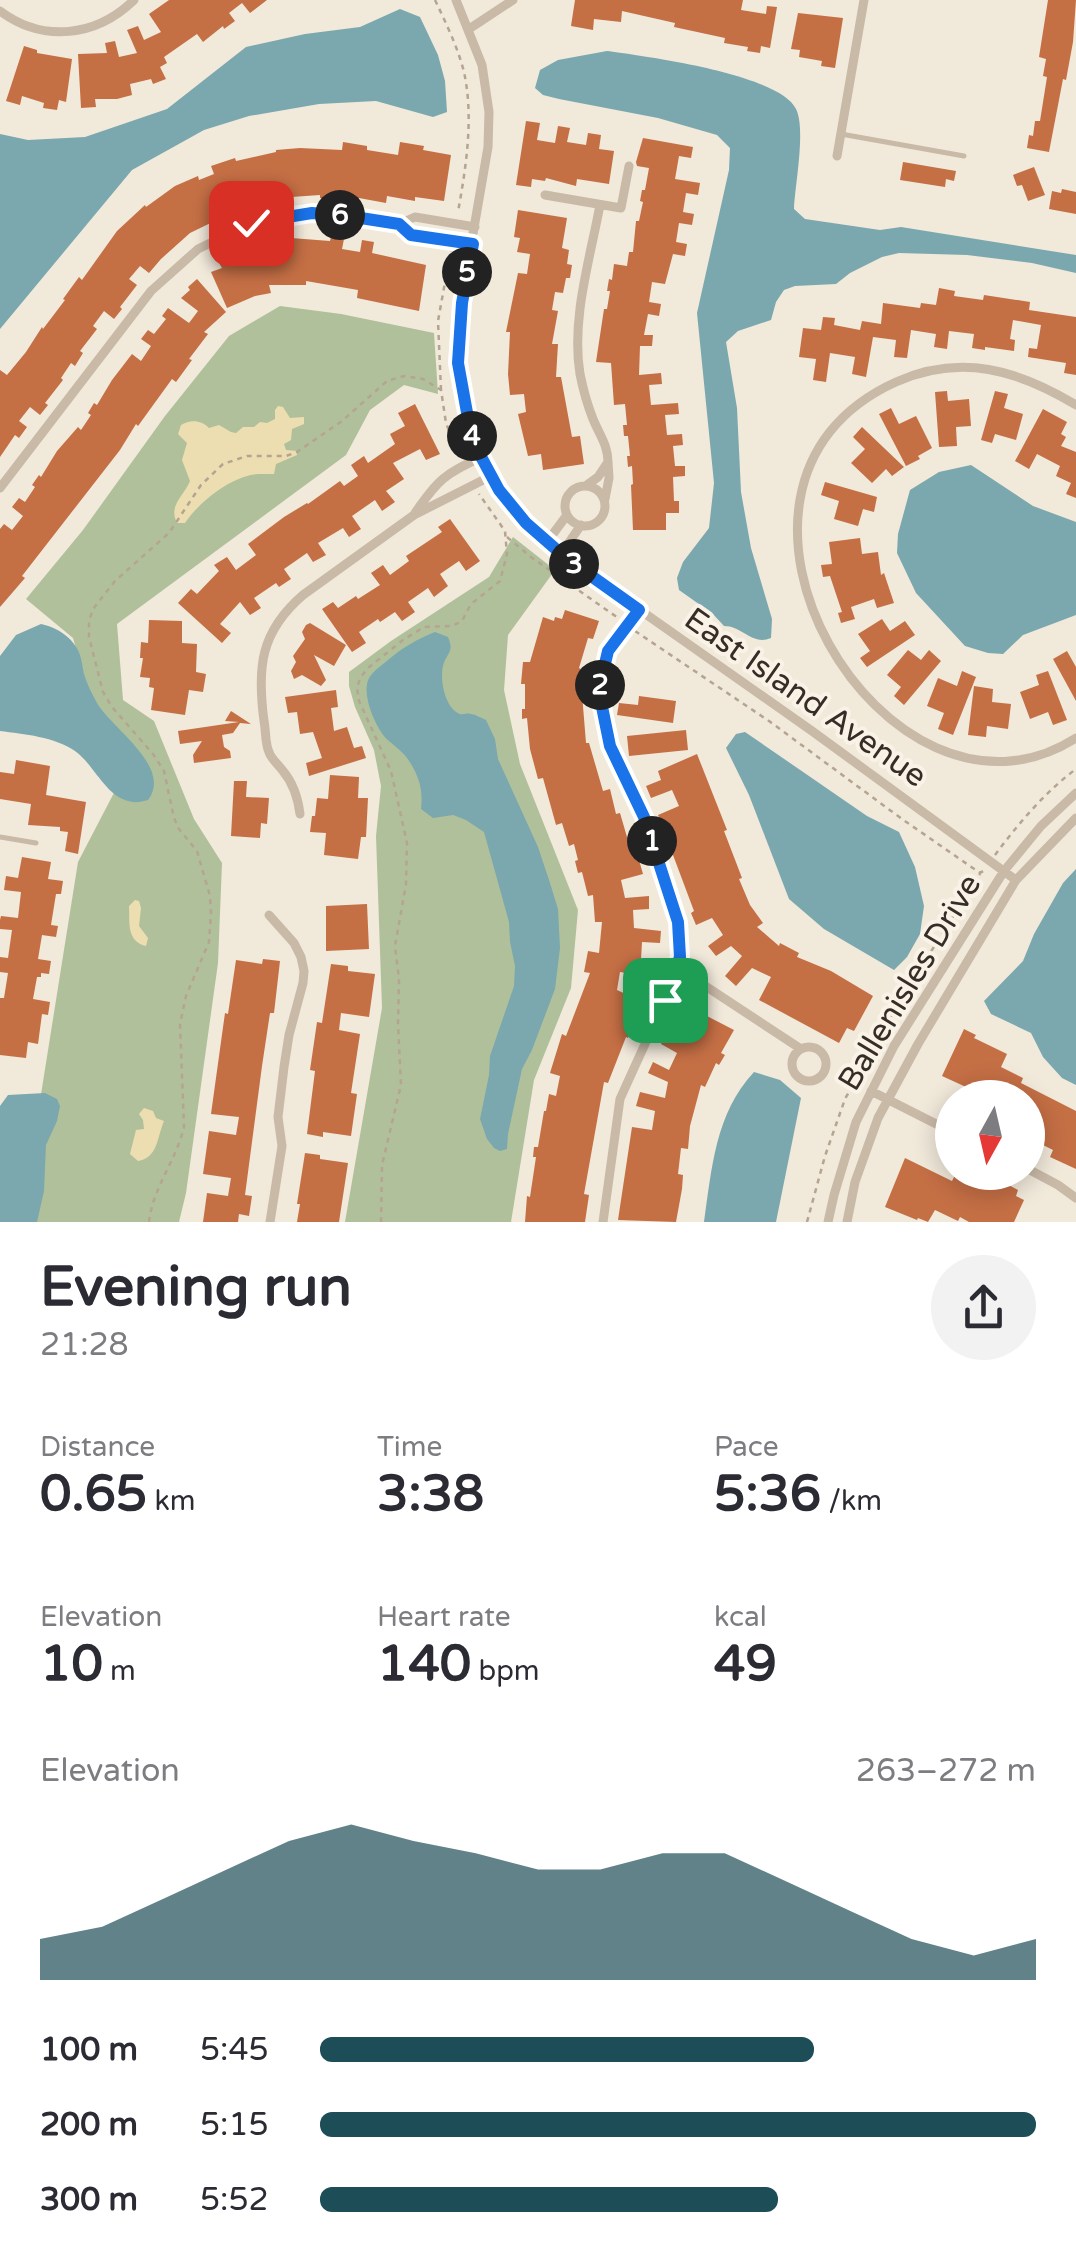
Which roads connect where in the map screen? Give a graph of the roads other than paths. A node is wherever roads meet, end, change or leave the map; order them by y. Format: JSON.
{"nodes":[{"id":1,"x":134,"y":0,"type":"edge"},
{"id":2,"x":456,"y":0,"type":"edge"},
{"id":3,"x":513,"y":0,"type":"edge"},
{"id":4,"x":864,"y":0,"type":"edge"},
{"id":5,"x":0,"y":11,"type":"edge"},
{"id":6,"x":469,"y":29,"type":"junction"},
{"id":7,"x":841,"y":134,"type":"junction"},
{"id":8,"x":837,"y":156,"type":"dead end"},
{"id":9,"x":964,"y":156,"type":"dead end"},
{"id":10,"x":628,"y":166,"type":"dead end"},
{"id":11,"x":545,"y":195,"type":"dead end"},
{"id":12,"x":600,"y":205,"type":"junction"},
{"id":13,"x":399,"y":224,"type":"junction"},
{"id":14,"x":475,"y":227,"type":"junction"},
{"id":15,"x":473,"y":244,"type":"junction"},
{"id":16,"x":1076,"y":405,"type":"edge"},
{"id":17,"x":482,"y":457,"type":"junction"},
{"id":18,"x":608,"y":462,"type":"junction"},
{"id":19,"x":491,"y":476,"type":"junction"},
{"id":20,"x":588,"y":485,"type":"junction"},
{"id":21,"x":0,"y":488,"type":"edge"},
{"id":22,"x":604,"y":499,"type":"junction"},
{"id":23,"x":567,"y":515,"type":"junction"},
{"id":24,"x":414,"y":516,"type":"junction"},
{"id":25,"x":581,"y":525,"type":"junction"},
{"id":26,"x":547,"y":542,"type":"junction"},
{"id":27,"x":561,"y":554,"type":"junction"},
{"id":28,"x":639,"y":610,"type":"junction"},
{"id":29,"x":1076,"y":738,"type":"edge"},
{"id":30,"x":1076,"y":793,"type":"edge"},
{"id":31,"x":300,"y":814,"type":"dead end"},
{"id":32,"x":1076,"y":818,"type":"edge"},
{"id":33,"x":0,"y":837,"type":"edge"},
{"id":34,"x":36,"y":843,"type":"dead end"},
{"id":35,"x":1004,"y":871,"type":"junction"},
{"id":36,"x":1016,"y":880,"type":"junction"},
{"id":37,"x":269,"y":914,"type":"dead end"},
{"id":38,"x":678,"y":968,"type":"junction"},
{"id":39,"x":801,"y":1048,"type":"dead end"},
{"id":40,"x":871,"y":1091,"type":"junction"},
{"id":41,"x":888,"y":1100,"type":"junction"},
{"id":42,"x":935,"y":1124,"type":"edge"},
{"id":43,"x":1045,"y":1178,"type":"edge"},
{"id":44,"x":1076,"y":1198,"type":"edge"},
{"id":45,"x":270,"y":1222,"type":"edge"},
{"id":46,"x":603,"y":1222,"type":"edge"},
{"id":47,"x":828,"y":1222,"type":"edge"},
{"id":48,"x":847,"y":1222,"type":"edge"}],
"edges":[{"from":1,"to":5,"type":"street"},
{"from":2,"to":6,"type":"street","name":"East Island Avenue"},
{"from":3,"to":6,"type":"street"},
{"from":4,"to":7,"type":"street"},
{"from":6,"to":14,"type":"street","name":"East Island Avenue"},
{"from":7,"to":8,"type":"street"},
{"from":7,"to":9,"type":"lane"},
{"from":10,"to":12,"type":"street"},
{"from":11,"to":12,"type":"street"},
{"from":12,"to":18,"type":"street"},
{"from":13,"to":14,"type":"street"},
{"from":13,"to":15,"type":"street"},
{"from":13,"to":21,"type":"street"},
{"from":14,"to":15,"type":"street","name":"East Island Avenue"},
{"from":15,"to":17,"type":"street","name":"East Island Avenue"},
{"from":16,"to":29,"type":"street"},
{"from":17,"to":19,"type":"street","name":"East Island Avenue"},
{"from":17,"to":24,"type":"street"},
{"from":18,"to":20,"type":"street"},
{"from":18,"to":22,"type":"street"},
{"from":19,"to":24,"type":"street"},
{"from":19,"to":26,"type":"street","name":"East Island Avenue"},
{"from":20,"to":22,"type":"street"},
{"from":20,"to":23,"type":"street"},
{"from":22,"to":25,"type":"street"},
{"from":23,"to":25,"type":"street"},
{"from":23,"to":26,"type":"street"},
{"from":24,"to":31,"type":"street"},
{"from":25,"to":27,"type":"street"},
{"from":26,"to":27,"type":"street","name":"East Island Avenue"},
{"from":27,"to":28,"type":"street","name":"East Island Avenue"},
{"from":28,"to":35,"type":"street","name":"East Island Avenue"},
{"from":28,"to":38,"type":"street"},
{"from":30,"to":35,"type":"street","name":"Ballenisles Drive"},
{"from":32,"to":36,"type":"street","name":"Ballenisles Drive"},
{"from":33,"to":34,"type":"lane"},
{"from":35,"to":36,"type":"street","name":"East Island Avenue"},
{"from":35,"to":40,"type":"street","name":"Ballenisles Drive"},
{"from":36,"to":41,"type":"street","name":"Ballenisles Drive"},
{"from":37,"to":45,"type":"street"},
{"from":38,"to":39,"type":"street"},
{"from":38,"to":46,"type":"street"},
{"from":40,"to":41,"type":"street"},
{"from":40,"to":47,"type":"street","name":"Ballenisles Drive"},
{"from":41,"to":42,"type":"street"},
{"from":41,"to":48,"type":"street","name":"Ballenisles Drive"},
{"from":43,"to":44,"type":"street"}]}
